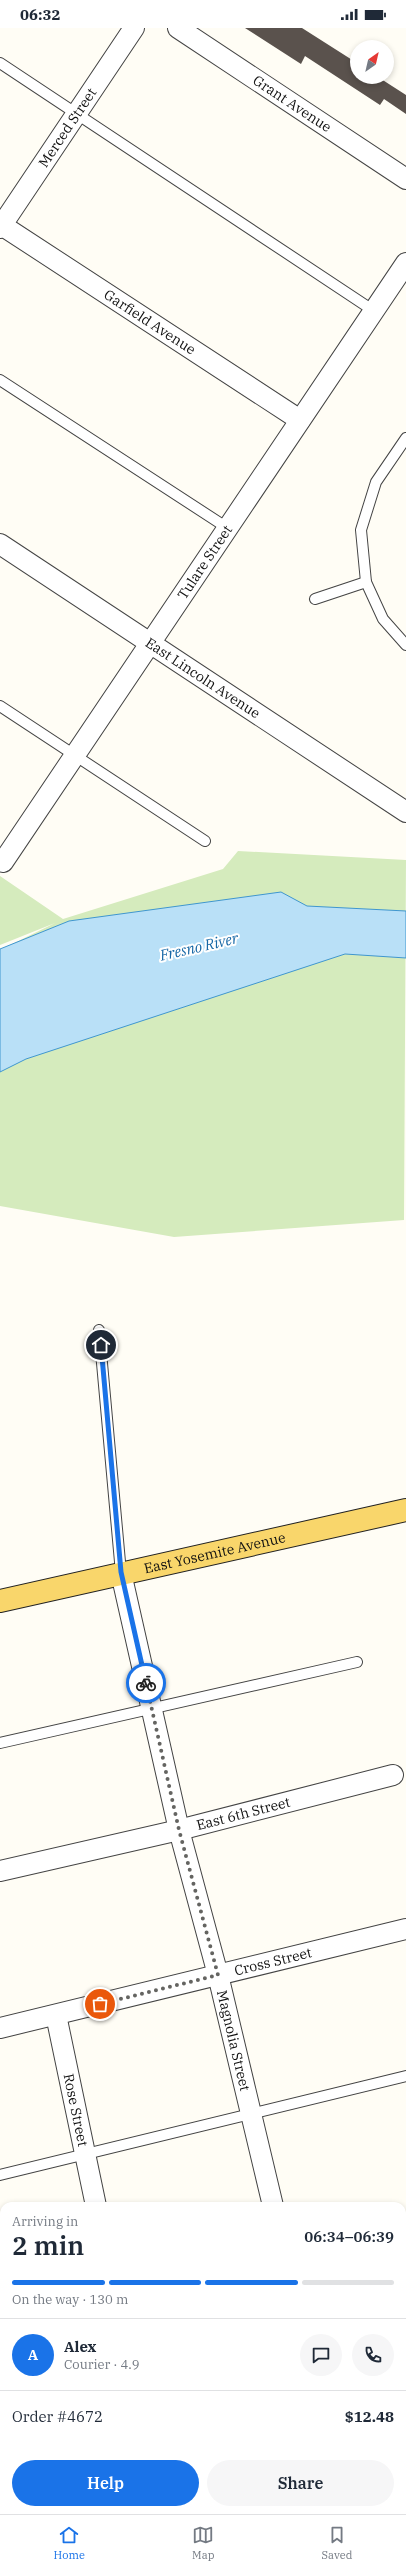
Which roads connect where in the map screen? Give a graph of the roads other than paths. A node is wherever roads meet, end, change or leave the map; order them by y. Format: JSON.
{"nodes":[{"id":1,"x":134,"y":28,"type":"edge"},
{"id":2,"x":178,"y":28,"type":"edge"},
{"id":3,"x":0,"y":63,"type":"edge"},
{"id":4,"x":76,"y":114,"type":"junction"},
{"id":5,"x":406,"y":179,"type":"edge"},
{"id":6,"x":0,"y":226,"type":"edge"},
{"id":7,"x":406,"y":263,"type":"edge"},
{"id":8,"x":374,"y":311,"type":"junction"},
{"id":9,"x":0,"y":380,"type":"edge"},
{"id":10,"x":300,"y":420,"type":"junction"},
{"id":11,"x":406,"y":438,"type":"edge"},
{"id":12,"x":229,"y":529,"type":"junction"},
{"id":13,"x":0,"y":544,"type":"edge"},
{"id":14,"x":366,"y":582,"type":"junction"},
{"id":15,"x":315,"y":599,"type":"dead end"},
{"id":16,"x":151,"y":644,"type":"junction"},
{"id":17,"x":406,"y":646,"type":"edge"},
{"id":18,"x":0,"y":706,"type":"edge"},
{"id":19,"x":75,"y":756,"type":"junction"},
{"id":20,"x":406,"y":812,"type":"edge"},
{"id":21,"x":205,"y":841,"type":"dead end"},
{"id":22,"x":1,"y":861,"type":"edge"},
{"id":23,"x":99,"y":1330,"type":"dead end"},
{"id":24,"x":406,"y":1510,"type":"edge"},
{"id":25,"x":121,"y":1572,"type":"junction"},
{"id":26,"x":0,"y":1601,"type":"edge"},
{"id":27,"x":357,"y":1662,"type":"dead end"},
{"id":28,"x":151,"y":1708,"type":"junction"},
{"id":29,"x":0,"y":1744,"type":"edge"},
{"id":30,"x":393,"y":1775,"type":"dead end"},
{"id":31,"x":179,"y":1830,"type":"junction"},
{"id":32,"x":0,"y":1871,"type":"edge"},
{"id":33,"x":406,"y":1929,"type":"edge"},
{"id":34,"x":218,"y":1975,"type":"junction"},
{"id":35,"x":56,"y":2015,"type":"junction"},
{"id":36,"x":0,"y":2028,"type":"edge"},
{"id":37,"x":406,"y":2076,"type":"edge"},
{"id":38,"x":251,"y":2113,"type":"junction"},
{"id":39,"x":85,"y":2154,"type":"junction"},
{"id":40,"x":0,"y":2174,"type":"edge"},
{"id":41,"x":95,"y":2202,"type":"edge"},
{"id":42,"x":272,"y":2202,"type":"edge"}],
"edges":[{"from":1,"to":4,"type":"street","name":"Merced Street"},
{"from":2,"to":5,"type":"street","name":"Grant Avenue"},
{"from":3,"to":4,"type":"lane"},
{"from":4,"to":6,"type":"street","name":"Merced Street"},
{"from":4,"to":8,"type":"lane"},
{"from":6,"to":10,"type":"street","name":"Garfield Avenue"},
{"from":7,"to":8,"type":"street","name":"Tulare Street"},
{"from":8,"to":10,"type":"street","name":"Tulare Street"},
{"from":9,"to":12,"type":"lane"},
{"from":10,"to":12,"type":"street","name":"Tulare Street"},
{"from":11,"to":14,"type":"lane"},
{"from":12,"to":16,"type":"street","name":"Tulare Street"},
{"from":13,"to":16,"type":"street","name":"East Lincoln Avenue"},
{"from":14,"to":15,"type":"lane"},
{"from":14,"to":17,"type":"lane"},
{"from":16,"to":19,"type":"street","name":"Tulare Street"},
{"from":16,"to":20,"type":"street","name":"East Lincoln Avenue"},
{"from":18,"to":19,"type":"lane"},
{"from":19,"to":21,"type":"lane"},
{"from":19,"to":22,"type":"street","name":"Tulare Street"},
{"from":23,"to":25,"type":"lane"},
{"from":24,"to":25,"type":"main road","name":"East Yosemite Avenue"},
{"from":25,"to":26,"type":"main road","name":"East Yosemite Avenue"},
{"from":25,"to":28,"type":"street","name":"Magnolia Street"},
{"from":27,"to":28,"type":"lane"},
{"from":28,"to":29,"type":"lane"},
{"from":28,"to":31,"type":"street","name":"Magnolia Street"},
{"from":30,"to":31,"type":"street","name":"East 6th Street"},
{"from":31,"to":32,"type":"street","name":"East 6th Street"},
{"from":31,"to":34,"type":"street","name":"Magnolia Street"},
{"from":33,"to":34,"type":"street","name":"Cross Street"},
{"from":34,"to":35,"type":"street","name":"Cross Street"},
{"from":34,"to":38,"type":"street","name":"Magnolia Street"},
{"from":35,"to":36,"type":"street","name":"Cross Street"},
{"from":35,"to":39,"type":"street","name":"Rose Street"},
{"from":37,"to":38,"type":"lane"},
{"from":38,"to":39,"type":"lane"},
{"from":38,"to":42,"type":"street","name":"Magnolia Street"},
{"from":39,"to":40,"type":"lane"},
{"from":39,"to":41,"type":"street","name":"Rose Street"}]}
